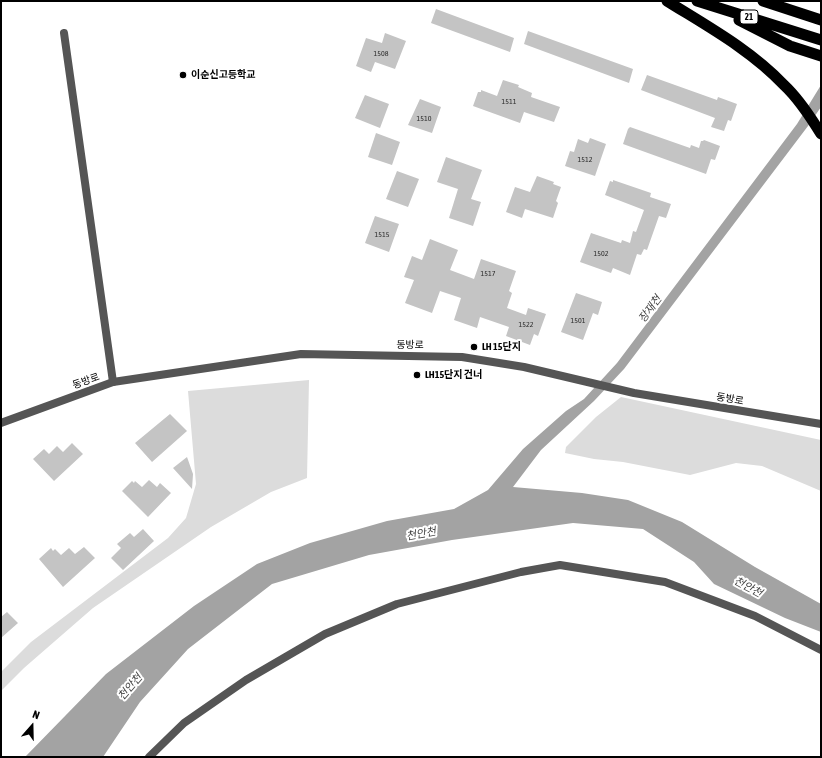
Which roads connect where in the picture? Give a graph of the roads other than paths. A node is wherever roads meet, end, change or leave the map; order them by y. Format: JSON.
{"nodes":[{"id":1,"x":667,"y":1,"type":"edge"},
{"id":2,"x":697,"y":1,"type":"edge"},
{"id":3,"x":763,"y":1,"type":"edge"},
{"id":4,"x":710,"y":5,"type":"junction"},
{"id":5,"x":821,"y":20,"type":"edge"},
{"id":6,"x":64,"y":33,"type":"dead end"},
{"id":7,"x":821,"y":40,"type":"edge"},
{"id":8,"x":821,"y":56,"type":"edge"},
{"id":9,"x":821,"y":134,"type":"edge"},
{"id":10,"x":113,"y":382,"type":"junction"},
{"id":11,"x":1,"y":423,"type":"edge"},
{"id":12,"x":821,"y":424,"type":"edge"},
{"id":13,"x":821,"y":650,"type":"edge"},
{"id":14,"x":149,"y":757,"type":"edge"}],
"edges":[{"from":1,"to":9,"type":"highway"},
{"from":2,"to":4,"type":"highway","number":"21"},
{"from":3,"to":5,"type":"highway","number":"21"},
{"from":4,"to":7,"type":"highway","number":"21"},
{"from":4,"to":8,"type":"highway"},
{"from":6,"to":10,"type":"street"},
{"from":10,"to":11,"type":"street","name":"동방로"},
{"from":10,"to":12,"type":"street","name":"동방로"},
{"from":13,"to":14,"type":"street"}]}
